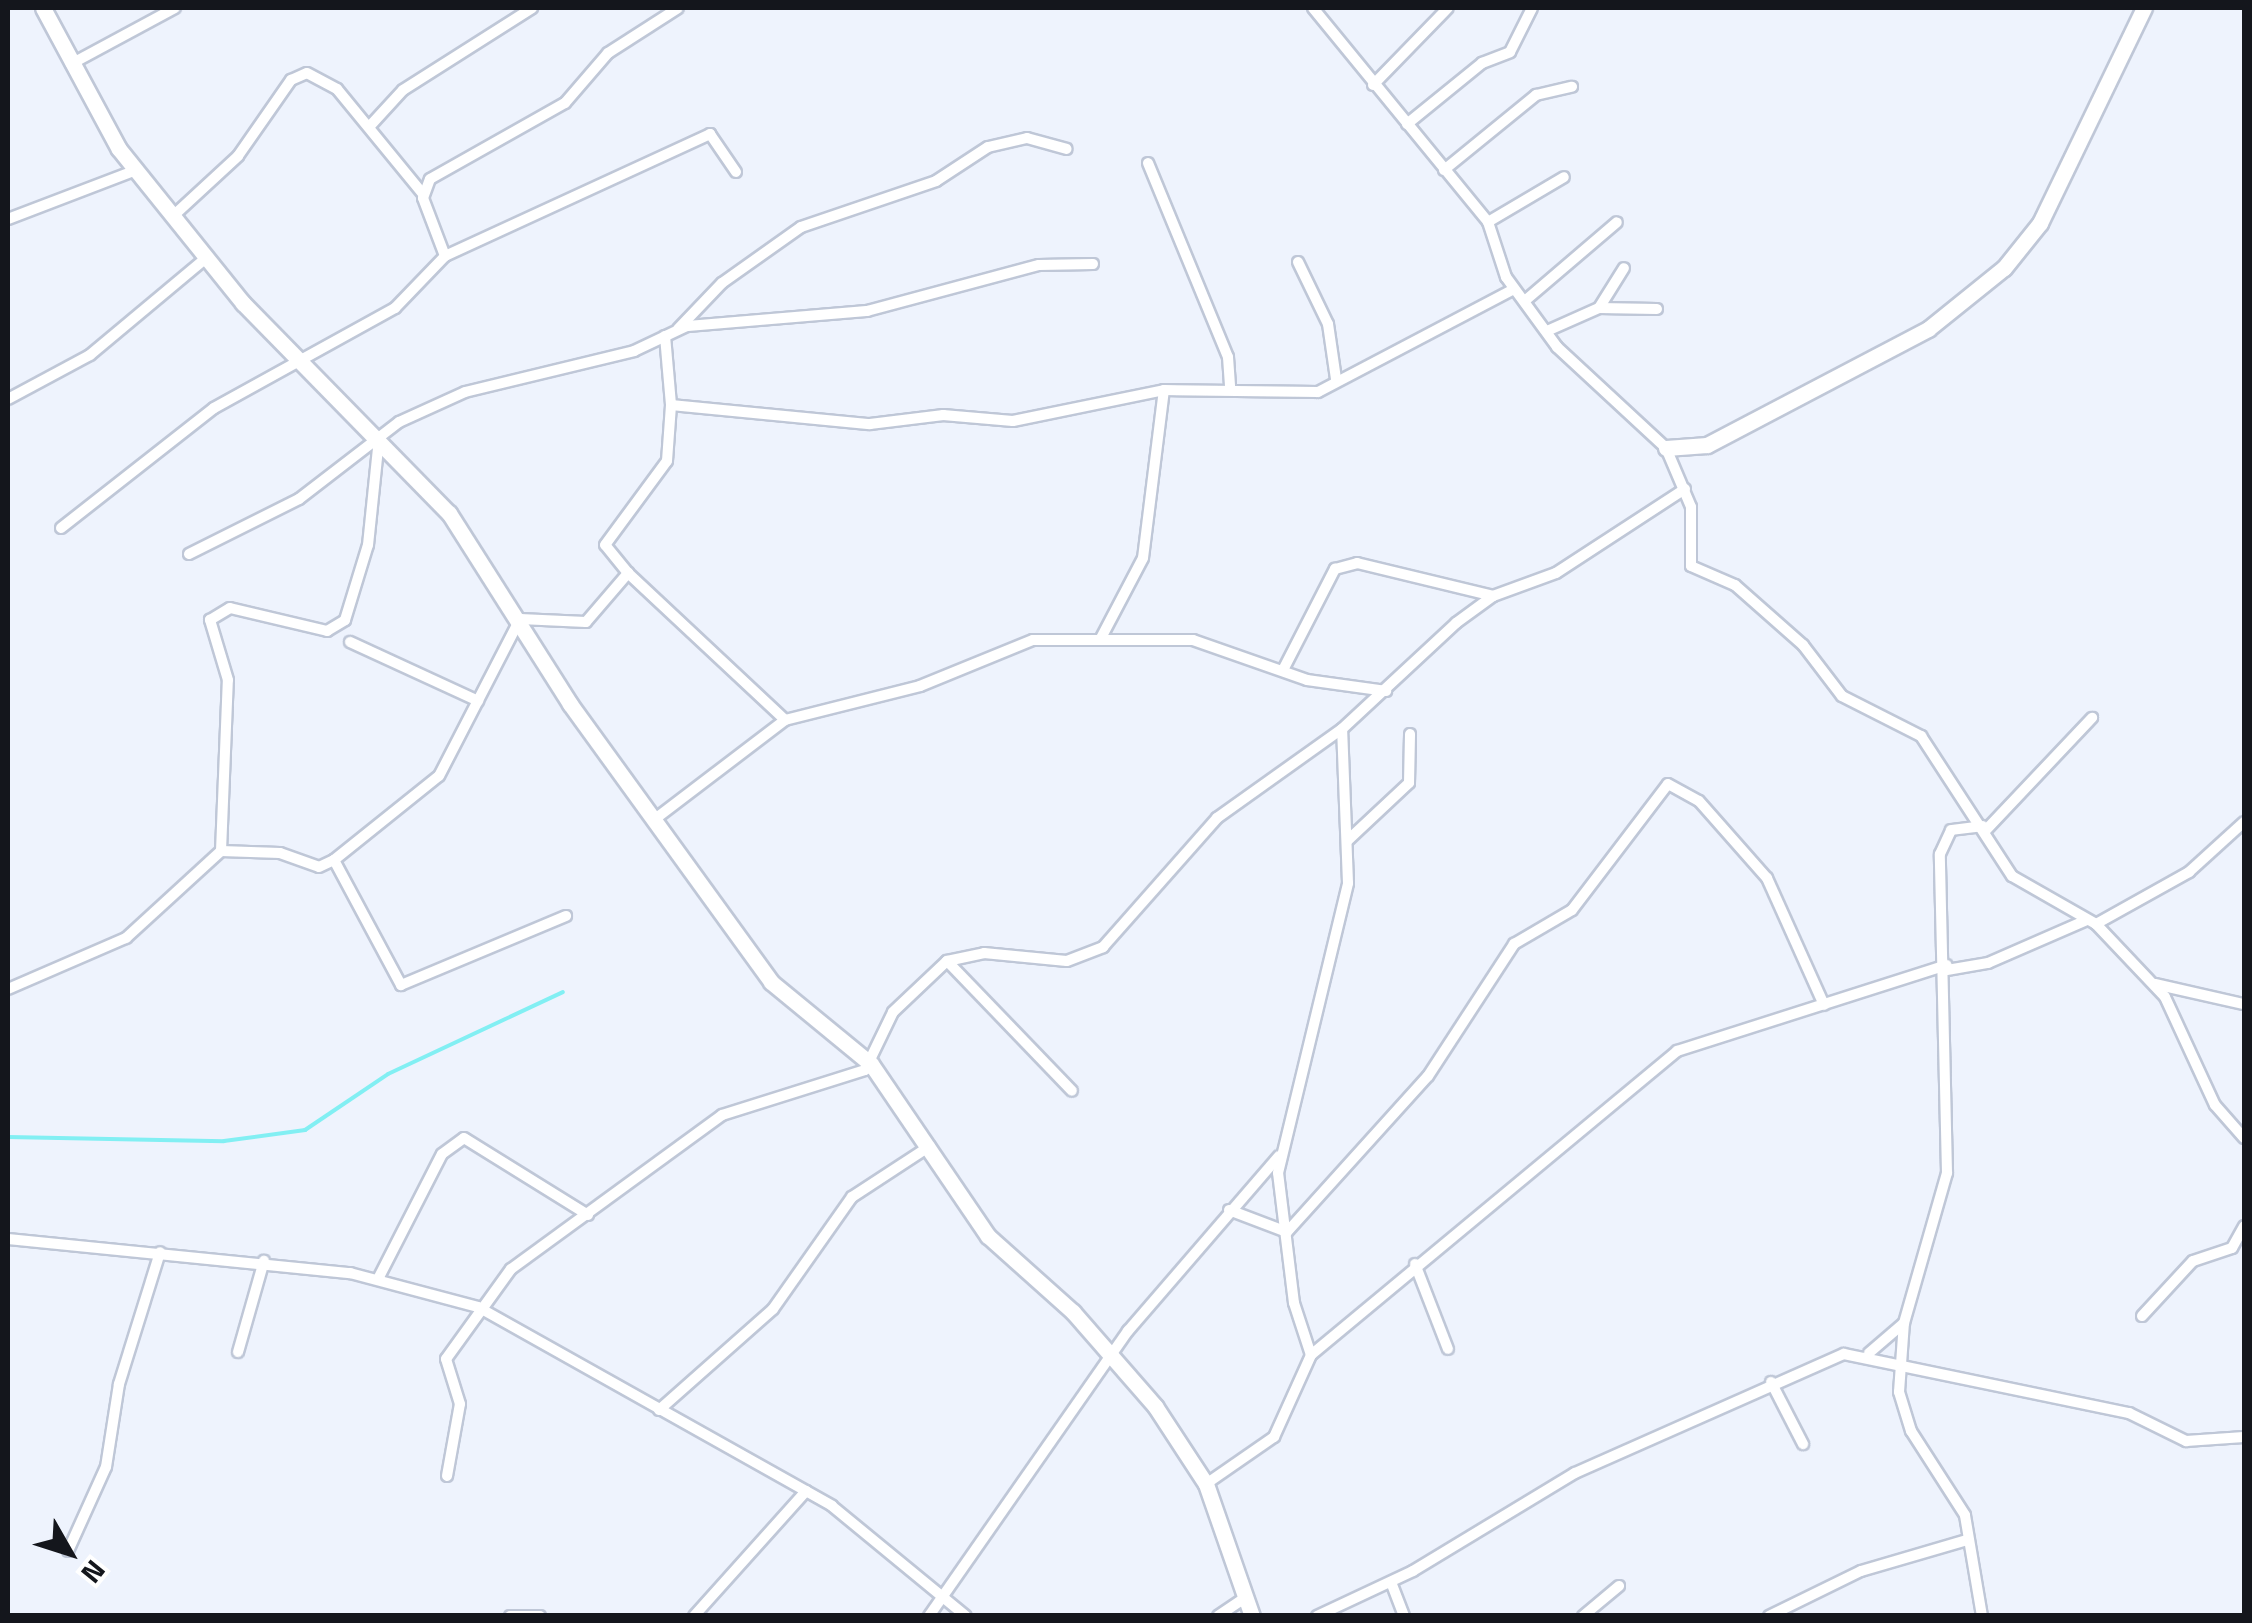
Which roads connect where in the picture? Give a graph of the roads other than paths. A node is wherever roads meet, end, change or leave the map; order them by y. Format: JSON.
{"nodes":[{"id":1,"x":42,"y":8,"type":"edge"},
{"id":2,"x":176,"y":8,"type":"edge"},
{"id":3,"x":532,"y":8,"type":"edge"},
{"id":4,"x":678,"y":8,"type":"edge"},
{"id":5,"x":1314,"y":8,"type":"edge"},
{"id":6,"x":1448,"y":8,"type":"edge"},
{"id":7,"x":1532,"y":8,"type":"edge"},
{"id":8,"x":2144,"y":8,"type":"edge"},
{"id":9,"x":69,"y":66,"type":"junction"},
{"id":10,"x":1373,"y":84,"type":"junction"},
{"id":11,"x":1572,"y":87,"type":"dead end"},
{"id":12,"x":1407,"y":124,"type":"junction"},
{"id":13,"x":369,"y":127,"type":"junction"},
{"id":14,"x":1067,"y":149,"type":"dead end"},
{"id":15,"x":1148,"y":163,"type":"dead end"},
{"id":16,"x":136,"y":170,"type":"junction"},
{"id":17,"x":1444,"y":170,"type":"junction"},
{"id":18,"x":736,"y":172,"type":"dead end"},
{"id":19,"x":1564,"y":177,"type":"dead end"},
{"id":20,"x":422,"y":193,"type":"junction"},
{"id":21,"x":172,"y":217,"type":"junction"},
{"id":22,"x":8,"y":219,"type":"edge"},
{"id":23,"x":1488,"y":222,"type":"junction"},
{"id":24,"x":1618,"y":222,"type":"dead end"},
{"id":25,"x":445,"y":256,"type":"junction"},
{"id":26,"x":205,"y":259,"type":"junction"},
{"id":27,"x":1298,"y":262,"type":"dead end"},
{"id":28,"x":1093,"y":264,"type":"dead end"},
{"id":29,"x":1624,"y":268,"type":"dead end"},
{"id":30,"x":1514,"y":289,"type":"junction"},
{"id":31,"x":1527,"y":299,"type":"junction"},
{"id":32,"x":1599,"y":308,"type":"junction"},
{"id":33,"x":1657,"y":309,"type":"dead end"},
{"id":34,"x":1547,"y":331,"type":"junction"},
{"id":35,"x":671,"y":334,"type":"junction"},
{"id":36,"x":303,"y":360,"type":"junction"},
{"id":37,"x":1336,"y":379,"type":"junction"},
{"id":38,"x":1230,"y":387,"type":"junction"},
{"id":39,"x":1164,"y":390,"type":"junction"},
{"id":40,"x":8,"y":398,"type":"edge"},
{"id":41,"x":670,"y":405,"type":"junction"},
{"id":42,"x":380,"y":436,"type":"junction"},
{"id":43,"x":1666,"y":448,"type":"junction"},
{"id":44,"x":1685,"y":489,"type":"junction"},
{"id":45,"x":61,"y":528,"type":"dead end"},
{"id":46,"x":189,"y":554,"type":"dead end"},
{"id":47,"x":628,"y":572,"type":"junction"},
{"id":48,"x":1493,"y":596,"type":"junction"},
{"id":49,"x":520,"y":619,"type":"junction"},
{"id":50,"x":1101,"y":638,"type":"junction"},
{"id":51,"x":350,"y":642,"type":"dead end"},
{"id":52,"x":1284,"y":670,"type":"junction"},
{"id":53,"x":1387,"y":691,"type":"junction"},
{"id":54,"x":478,"y":702,"type":"junction"},
{"id":55,"x":2092,"y":718,"type":"dead end"},
{"id":56,"x":785,"y":720,"type":"junction"},
{"id":57,"x":1342,"y":729,"type":"junction"},
{"id":58,"x":1410,"y":734,"type":"dead end"},
{"id":59,"x":659,"y":816,"type":"junction"},
{"id":60,"x":2244,"y":822,"type":"edge"},
{"id":61,"x":1984,"y":828,"type":"junction"},
{"id":62,"x":1347,"y":841,"type":"junction"},
{"id":63,"x":221,"y":850,"type":"junction"},
{"id":64,"x":334,"y":860,"type":"junction"},
{"id":65,"x":566,"y":916,"type":"dead end"},
{"id":66,"x":2092,"y":922,"type":"junction"},
{"id":67,"x":948,"y":961,"type":"junction"},
{"id":68,"x":1947,"y":968,"type":"junction"},
{"id":69,"x":2155,"y":984,"type":"junction"},
{"id":70,"x":8,"y":990,"type":"edge"},
{"id":71,"x":1824,"y":1004,"type":"junction"},
{"id":72,"x":2244,"y":1004,"type":"edge"},
{"id":73,"x":871,"y":1064,"type":"junction"},
{"id":74,"x":1072,"y":1090,"type":"dead end"},
{"id":75,"x":2244,"y":1138,"type":"edge"},
{"id":76,"x":930,"y":1146,"type":"junction"},
{"id":77,"x":1280,"y":1155,"type":"junction"},
{"id":78,"x":1230,"y":1210,"type":"junction"},
{"id":79,"x":588,"y":1215,"type":"junction"},
{"id":80,"x":2244,"y":1226,"type":"edge"},
{"id":81,"x":1287,"y":1232,"type":"junction"},
{"id":82,"x":8,"y":1239,"type":"edge"},
{"id":83,"x":160,"y":1252,"type":"junction"},
{"id":84,"x":264,"y":1261,"type":"junction"},
{"id":85,"x":1415,"y":1264,"type":"junction"},
{"id":86,"x":378,"y":1279,"type":"junction"},
{"id":87,"x":478,"y":1307,"type":"junction"},
{"id":88,"x":2142,"y":1316,"type":"dead end"},
{"id":89,"x":1904,"y":1323,"type":"junction"},
{"id":90,"x":1448,"y":1348,"type":"dead end"},
{"id":91,"x":238,"y":1352,"type":"dead end"},
{"id":92,"x":1111,"y":1354,"type":"junction"},
{"id":93,"x":1868,"y":1354,"type":"junction"},
{"id":94,"x":1312,"y":1355,"type":"junction"},
{"id":95,"x":1900,"y":1366,"type":"junction"},
{"id":96,"x":1770,"y":1382,"type":"junction"},
{"id":97,"x":659,"y":1410,"type":"junction"},
{"id":98,"x":2244,"y":1437,"type":"edge"},
{"id":99,"x":1802,"y":1444,"type":"dead end"},
{"id":100,"x":446,"y":1476,"type":"dead end"},
{"id":101,"x":1206,"y":1484,"type":"junction"},
{"id":102,"x":806,"y":1491,"type":"junction"},
{"id":103,"x":1967,"y":1540,"type":"junction"},
{"id":104,"x":68,"y":1551,"type":"dead end"},
{"id":105,"x":1391,"y":1582,"type":"junction"},
{"id":106,"x":1619,"y":1586,"type":"dead end"},
{"id":107,"x":944,"y":1597,"type":"junction"},
{"id":108,"x":1246,"y":1598,"type":"junction"},
{"id":109,"x":510,"y":1616,"type":"edge"},
{"id":110,"x":540,"y":1616,"type":"edge"},
{"id":111,"x":694,"y":1616,"type":"edge"},
{"id":112,"x":929,"y":1616,"type":"edge"},
{"id":113,"x":966,"y":1616,"type":"edge"},
{"id":114,"x":1218,"y":1616,"type":"edge"},
{"id":115,"x":1252,"y":1616,"type":"edge"},
{"id":116,"x":1317,"y":1616,"type":"edge"},
{"id":117,"x":1404,"y":1616,"type":"edge"},
{"id":118,"x":1583,"y":1616,"type":"edge"},
{"id":119,"x":1769,"y":1616,"type":"edge"},
{"id":120,"x":1982,"y":1616,"type":"edge"}],
"edges":[{"from":1,"to":9,"type":"street"},
{"from":2,"to":9,"type":"street"},
{"from":3,"to":13,"type":"street"},
{"from":4,"to":20,"type":"street"},
{"from":5,"to":10,"type":"street"},
{"from":6,"to":10,"type":"street"},
{"from":7,"to":12,"type":"street"},
{"from":8,"to":43,"type":"street"},
{"from":9,"to":16,"type":"street"},
{"from":10,"to":12,"type":"street"},
{"from":11,"to":17,"type":"street"},
{"from":12,"to":17,"type":"street"},
{"from":13,"to":20,"type":"street"},
{"from":13,"to":21,"type":"street"},
{"from":14,"to":35,"type":"street"},
{"from":15,"to":38,"type":"street"},
{"from":16,"to":21,"type":"street"},
{"from":16,"to":22,"type":"street"},
{"from":17,"to":23,"type":"street"},
{"from":18,"to":25,"type":"street"},
{"from":19,"to":23,"type":"street"},
{"from":20,"to":25,"type":"street"},
{"from":21,"to":26,"type":"street"},
{"from":23,"to":30,"type":"street"},
{"from":24,"to":31,"type":"street"},
{"from":25,"to":36,"type":"street"},
{"from":26,"to":36,"type":"street"},
{"from":26,"to":40,"type":"street"},
{"from":27,"to":37,"type":"street"},
{"from":28,"to":35,"type":"street"},
{"from":29,"to":32,"type":"street"},
{"from":30,"to":31,"type":"street"},
{"from":30,"to":37,"type":"street"},
{"from":31,"to":34,"type":"street"},
{"from":32,"to":33,"type":"street"},
{"from":32,"to":34,"type":"street"},
{"from":34,"to":43,"type":"street"},
{"from":35,"to":41,"type":"street"},
{"from":35,"to":42,"type":"street"},
{"from":36,"to":42,"type":"street"},
{"from":36,"to":45,"type":"street"},
{"from":37,"to":38,"type":"street"},
{"from":38,"to":39,"type":"street"},
{"from":39,"to":41,"type":"street"},
{"from":39,"to":50,"type":"street"},
{"from":41,"to":47,"type":"street"},
{"from":42,"to":46,"type":"street"},
{"from":42,"to":49,"type":"street"},
{"from":42,"to":63,"type":"street"},
{"from":43,"to":44,"type":"street"},
{"from":44,"to":48,"type":"street"},
{"from":44,"to":61,"type":"street"},
{"from":47,"to":49,"type":"street"},
{"from":47,"to":56,"type":"street"},
{"from":48,"to":52,"type":"street"},
{"from":48,"to":53,"type":"street"},
{"from":49,"to":54,"type":"street"},
{"from":49,"to":59,"type":"street"},
{"from":50,"to":52,"type":"street"},
{"from":50,"to":56,"type":"street"},
{"from":51,"to":54,"type":"street"},
{"from":52,"to":53,"type":"street"},
{"from":53,"to":57,"type":"street"},
{"from":54,"to":64,"type":"street"},
{"from":55,"to":61,"type":"street"},
{"from":56,"to":59,"type":"street"},
{"from":57,"to":62,"type":"street"},
{"from":57,"to":67,"type":"street"},
{"from":58,"to":62,"type":"street"},
{"from":59,"to":73,"type":"street"},
{"from":60,"to":66,"type":"street"},
{"from":61,"to":66,"type":"street"},
{"from":61,"to":68,"type":"street"},
{"from":62,"to":77,"type":"street"},
{"from":63,"to":64,"type":"street"},
{"from":63,"to":70,"type":"street"},
{"from":64,"to":65,"type":"street"},
{"from":66,"to":68,"type":"street"},
{"from":66,"to":69,"type":"street"},
{"from":67,"to":73,"type":"street"},
{"from":67,"to":74,"type":"street"},
{"from":68,"to":71,"type":"street"},
{"from":68,"to":89,"type":"street"},
{"from":69,"to":72,"type":"street"},
{"from":69,"to":75,"type":"street"},
{"from":71,"to":81,"type":"street"},
{"from":71,"to":85,"type":"street"},
{"from":73,"to":76,"type":"street"},
{"from":73,"to":79,"type":"street"},
{"from":76,"to":92,"type":"street"},
{"from":76,"to":97,"type":"street"},
{"from":77,"to":78,"type":"street"},
{"from":77,"to":81,"type":"street"},
{"from":78,"to":81,"type":"street"},
{"from":78,"to":92,"type":"street"},
{"from":79,"to":86,"type":"street"},
{"from":79,"to":87,"type":"street"},
{"from":80,"to":88,"type":"street"},
{"from":81,"to":94,"type":"street"},
{"from":82,"to":83,"type":"street"},
{"from":83,"to":84,"type":"street"},
{"from":83,"to":104,"type":"street"},
{"from":84,"to":86,"type":"street"},
{"from":84,"to":91,"type":"street"},
{"from":85,"to":90,"type":"street"},
{"from":85,"to":94,"type":"street"},
{"from":86,"to":87,"type":"street"},
{"from":87,"to":97,"type":"street"},
{"from":87,"to":100,"type":"street"},
{"from":89,"to":93,"type":"street"},
{"from":89,"to":95,"type":"street"},
{"from":92,"to":101,"type":"street"},
{"from":92,"to":107,"type":"street"},
{"from":93,"to":95,"type":"street"},
{"from":93,"to":96,"type":"street"},
{"from":94,"to":101,"type":"street"},
{"from":95,"to":98,"type":"street"},
{"from":95,"to":103,"type":"street"},
{"from":96,"to":99,"type":"street"},
{"from":96,"to":105,"type":"street"},
{"from":97,"to":102,"type":"street"},
{"from":101,"to":108,"type":"street"},
{"from":102,"to":107,"type":"street"},
{"from":102,"to":111,"type":"street"},
{"from":103,"to":119,"type":"street"},
{"from":103,"to":120,"type":"street"},
{"from":105,"to":116,"type":"street"},
{"from":105,"to":117,"type":"street"},
{"from":106,"to":118,"type":"street"},
{"from":107,"to":112,"type":"street"},
{"from":107,"to":113,"type":"street"},
{"from":108,"to":114,"type":"street"},
{"from":108,"to":115,"type":"street"},
{"from":109,"to":110,"type":"street"}]}
